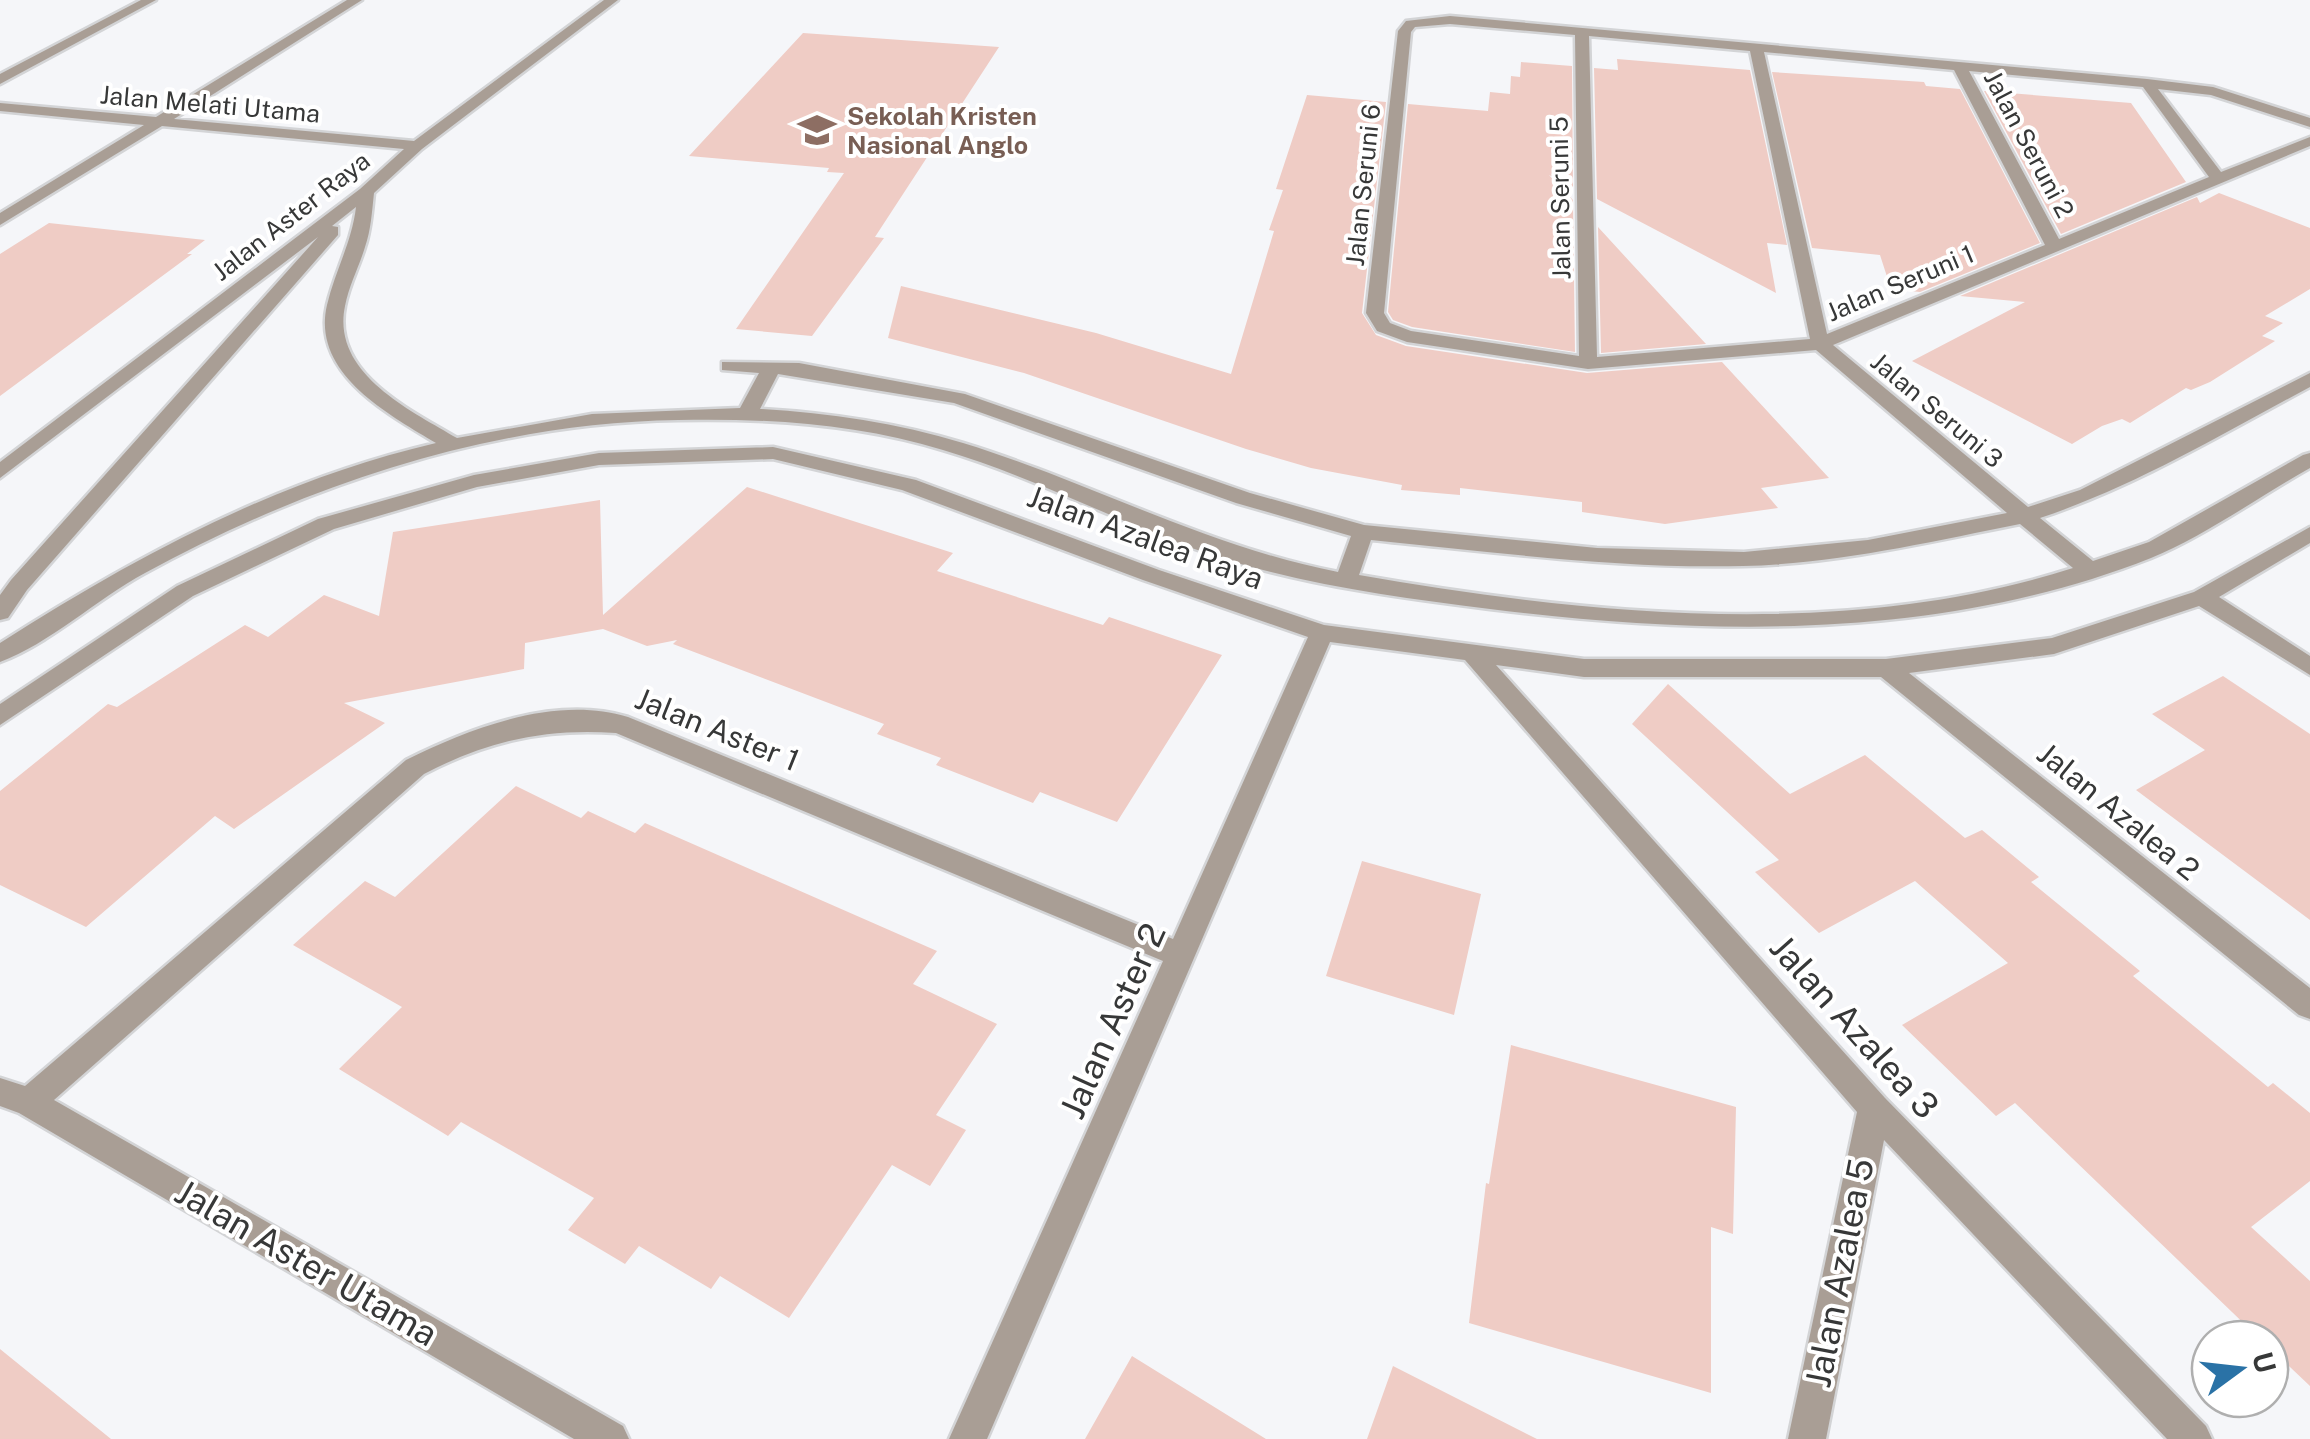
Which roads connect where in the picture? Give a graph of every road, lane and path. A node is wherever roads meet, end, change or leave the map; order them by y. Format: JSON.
{"nodes":[{"id":1,"x":150,"y":0,"type":"edge"},
{"id":2,"x":356,"y":0,"type":"edge"},
{"id":3,"x":612,"y":0,"type":"edge"},
{"id":4,"x":1582,"y":32,"type":"junction"},
{"id":5,"x":1756,"y":48,"type":"junction"},
{"id":6,"x":1960,"y":66,"type":"junction"},
{"id":7,"x":0,"y":80,"type":"edge"},
{"id":8,"x":2147,"y":83,"type":"junction"},
{"id":9,"x":0,"y":107,"type":"edge"},
{"id":10,"x":160,"y":122,"type":"junction"},
{"id":11,"x":2310,"y":124,"type":"edge"},
{"id":12,"x":2310,"y":141,"type":"edge"},
{"id":13,"x":416,"y":146,"type":"junction"},
{"id":14,"x":2217,"y":177,"type":"junction"},
{"id":15,"x":366,"y":192,"type":"junction"},
{"id":16,"x":0,"y":220,"type":"edge"},
{"id":17,"x":2054,"y":246,"type":"junction"},
{"id":18,"x":1407,"y":336,"type":"joint"},
{"id":19,"x":1820,"y":344,"type":"junction"},
{"id":20,"x":1588,"y":363,"type":"junction"},
{"id":21,"x":729,"y":366,"type":"dead end"},
{"id":22,"x":771,"y":368,"type":"junction"},
{"id":23,"x":2310,"y":379,"type":"edge"},
{"id":24,"x":747,"y":414,"type":"junction"},
{"id":25,"x":456,"y":446,"type":"junction"},
{"id":26,"x":2310,"y":459,"type":"edge"},
{"id":27,"x":0,"y":472,"type":"edge"},
{"id":28,"x":2024,"y":516,"type":"junction"},
{"id":29,"x":1363,"y":532,"type":"junction"},
{"id":30,"x":2310,"y":534,"type":"edge"},
{"id":31,"x":2089,"y":570,"type":"junction"},
{"id":32,"x":1345,"y":582,"type":"junction"},
{"id":33,"x":2202,"y":597,"type":"junction"},
{"id":34,"x":0,"y":612,"type":"edge"},
{"id":35,"x":1322,"y":632,"type":"junction"},
{"id":36,"x":0,"y":654,"type":"edge"},
{"id":37,"x":1473,"y":654,"type":"junction"},
{"id":38,"x":2310,"y":667,"type":"edge"},
{"id":39,"x":1886,"y":668,"type":"junction"},
{"id":40,"x":0,"y":716,"type":"edge"},
{"id":41,"x":1183,"y":956,"type":"junction"},
{"id":42,"x":2310,"y":1006,"type":"edge"},
{"id":43,"x":14,"y":1097,"type":"edge"},
{"id":44,"x":1874,"y":1108,"type":"junction"},
{"id":45,"x":610,"y":1439,"type":"edge"},
{"id":46,"x":968,"y":1439,"type":"edge"},
{"id":47,"x":1807,"y":1439,"type":"edge"},
{"id":48,"x":2193,"y":1439,"type":"edge"}],
"edges":[{"from":1,"to":7,"type":"street"},
{"from":2,"to":10,"type":"street"},
{"from":3,"to":13,"type":"street","name":"Jalan Aster Raya"},
{"from":4,"to":5,"type":"street"},
{"from":4,"to":18,"type":"street","name":"Jalan Seruni 6"},
{"from":4,"to":20,"type":"street","name":"Jalan Seruni 5"},
{"from":5,"to":6,"type":"street"},
{"from":5,"to":19,"type":"street"},
{"from":6,"to":8,"type":"street"},
{"from":6,"to":17,"type":"street","name":"Jalan Seruni 2"},
{"from":8,"to":11,"type":"street"},
{"from":8,"to":14,"type":"street"},
{"from":9,"to":10,"type":"street","name":"Jalan Melati Utama"},
{"from":10,"to":13,"type":"street","name":"Jalan Melati Utama"},
{"from":10,"to":16,"type":"street"},
{"from":12,"to":14,"type":"street","name":"Jalan Seruni 1"},
{"from":13,"to":15,"type":"street","name":"Jalan Aster Raya"},
{"from":14,"to":17,"type":"street","name":"Jalan Seruni 1"},
{"from":15,"to":25,"type":"street"},
{"from":15,"to":27,"type":"street","name":"Jalan Aster Raya"},
{"from":15,"to":34,"type":"street"},
{"from":17,"to":19,"type":"street","name":"Jalan Seruni 1"},
{"from":18,"to":20,"type":"street","name":"Jalan Seruni 1"},
{"from":19,"to":20,"type":"street","name":"Jalan Seruni 1"},
{"from":19,"to":28,"type":"street","name":"Jalan Seruni 3"},
{"from":21,"to":22,"type":"street"},
{"from":22,"to":24,"type":"street"},
{"from":22,"to":29,"type":"street"},
{"from":23,"to":28,"type":"street"},
{"from":24,"to":25,"type":"street","name":"Jalan Azalea Raya"},
{"from":24,"to":32,"type":"street","name":"Jalan Azalea Raya"},
{"from":25,"to":36,"type":"street","name":"Jalan Azalea Raya"},
{"from":26,"to":31,"type":"street","name":"Jalan Azalea Raya"},
{"from":28,"to":29,"type":"street"},
{"from":28,"to":31,"type":"street","name":"Jalan Seruni 3"},
{"from":29,"to":32,"type":"street"},
{"from":30,"to":33,"type":"street","name":"Jalan Azalea Raya"},
{"from":31,"to":32,"type":"street","name":"Jalan Azalea Raya"},
{"from":33,"to":38,"type":"street"},
{"from":33,"to":39,"type":"street","name":"Jalan Azalea Raya"},
{"from":35,"to":37,"type":"street","name":"Jalan Azalea Raya"},
{"from":35,"to":40,"type":"street","name":"Jalan Azalea Raya"},
{"from":35,"to":41,"type":"street","name":"Jalan Aster 2"},
{"from":37,"to":39,"type":"street","name":"Jalan Azalea Raya"},
{"from":37,"to":44,"type":"street","name":"Jalan Azalea 3"},
{"from":39,"to":42,"type":"street","name":"Jalan Azalea 2"},
{"from":41,"to":43,"type":"street","name":"Jalan Aster 1"},
{"from":41,"to":46,"type":"street","name":"Jalan Aster 2"},
{"from":43,"to":45,"type":"street","name":"Jalan Aster Utama"},
{"from":44,"to":47,"type":"street","name":"Jalan Azalea 5"},
{"from":44,"to":48,"type":"street","name":"Jalan Azalea 3"}]}
